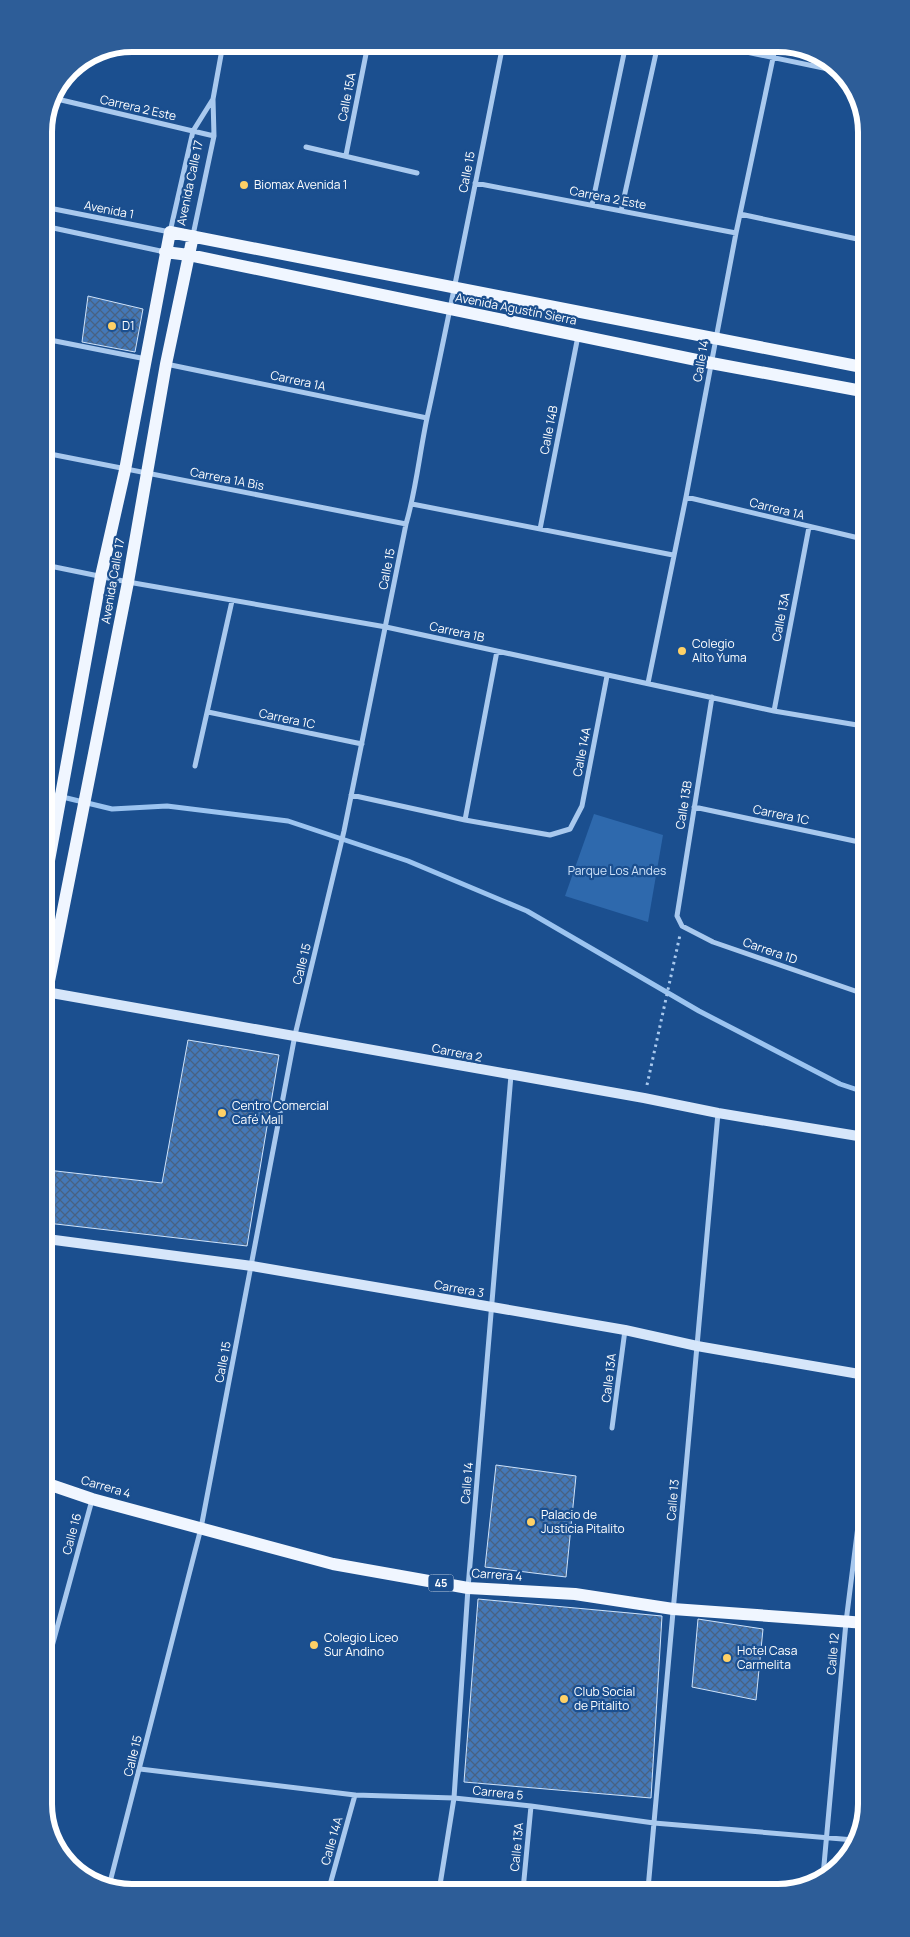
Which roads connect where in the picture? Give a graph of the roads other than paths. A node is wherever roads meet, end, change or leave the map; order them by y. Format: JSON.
{"nodes":[{"id":1,"x":222,"y":52,"type":"edge"},
{"id":2,"x":366,"y":52,"type":"edge"},
{"id":3,"x":501,"y":53,"type":"edge"},
{"id":4,"x":624,"y":53,"type":"edge"},
{"id":5,"x":656,"y":53,"type":"edge"},
{"id":6,"x":750,"y":53,"type":"edge"},
{"id":7,"x":774,"y":53,"type":"edge"},
{"id":8,"x":773,"y":58,"type":"junction"},
{"id":9,"x":825,"y":68,"type":"edge"},
{"id":10,"x":60,"y":100,"type":"edge"},
{"id":11,"x":213,"y":100,"type":"junction"},
{"id":12,"x":193,"y":131,"type":"junction"},
{"id":13,"x":214,"y":136,"type":"junction"},
{"id":14,"x":306,"y":147,"type":"dead end"},
{"id":15,"x":346,"y":155,"type":"junction"},
{"id":16,"x":417,"y":173,"type":"dead end"},
{"id":17,"x":475,"y":183,"type":"junction"},
{"id":18,"x":592,"y":205,"type":"junction"},
{"id":19,"x":53,"y":209,"type":"edge"},
{"id":20,"x":621,"y":211,"type":"junction"},
{"id":21,"x":740,"y":214,"type":"junction"},
{"id":22,"x":53,"y":228,"type":"edge"},
{"id":23,"x":170,"y":232,"type":"junction"},
{"id":24,"x":736,"y":233,"type":"junction"},
{"id":25,"x":193,"y":236,"type":"junction"},
{"id":26,"x":858,"y":239,"type":"edge"},
{"id":27,"x":165,"y":252,"type":"junction"},
{"id":28,"x":188,"y":255,"type":"junction"},
{"id":29,"x":455,"y":288,"type":"junction"},
{"id":30,"x":450,"y":310,"type":"junction"},
{"id":31,"x":578,"y":335,"type":"junction"},
{"id":32,"x":716,"y":338,"type":"junction"},
{"id":33,"x":53,"y":341,"type":"edge"},
{"id":34,"x":147,"y":359,"type":"junction"},
{"id":35,"x":712,"y":363,"type":"junction"},
{"id":36,"x":166,"y":364,"type":"junction"},
{"id":37,"x":858,"y":366,"type":"edge"},
{"id":38,"x":858,"y":390,"type":"edge"},
{"id":39,"x":427,"y":418,"type":"junction"},
{"id":40,"x":53,"y":455,"type":"edge"},
{"id":41,"x":125,"y":470,"type":"junction"},
{"id":42,"x":146,"y":473,"type":"junction"},
{"id":43,"x":686,"y":497,"type":"junction"},
{"id":44,"x":412,"y":504,"type":"junction"},
{"id":45,"x":406,"y":524,"type":"junction"},
{"id":46,"x":809,"y":527,"type":"junction"},
{"id":47,"x":540,"y":529,"type":"junction"},
{"id":48,"x":858,"y":538,"type":"edge"},
{"id":49,"x":673,"y":555,"type":"junction"},
{"id":50,"x":53,"y":567,"type":"edge"},
{"id":51,"x":101,"y":576,"type":"junction"},
{"id":52,"x":128,"y":582,"type":"junction"},
{"id":53,"x":232,"y":601,"type":"junction"},
{"id":54,"x":386,"y":627,"type":"junction"},
{"id":55,"x":498,"y":651,"type":"junction"},
{"id":56,"x":607,"y":676,"type":"junction"},
{"id":57,"x":648,"y":683,"type":"junction"},
{"id":58,"x":712,"y":697,"type":"junction"},
{"id":59,"x":774,"y":711,"type":"junction"},
{"id":60,"x":208,"y":712,"type":"junction"},
{"id":61,"x":858,"y":725,"type":"edge"},
{"id":62,"x":362,"y":744,"type":"junction"},
{"id":63,"x":195,"y":766,"type":"dead end"},
{"id":64,"x":352,"y":795,"type":"junction"},
{"id":65,"x":694,"y":807,"type":"junction"},
{"id":66,"x":465,"y":820,"type":"junction"},
{"id":67,"x":858,"y":842,"type":"edge"},
{"id":68,"x":53,"y":843,"type":"edge"},
{"id":69,"x":682,"y":926,"type":"joint"},
{"id":70,"x":53,"y":965,"type":"edge"},
{"id":71,"x":858,"y":992,"type":"edge"},
{"id":72,"x":52,"y":994,"type":"edge"},
{"id":73,"x":295,"y":1035,"type":"junction"},
{"id":74,"x":511,"y":1075,"type":"junction"},
{"id":75,"x":718,"y":1113,"type":"junction"},
{"id":76,"x":858,"y":1135,"type":"edge"},
{"id":77,"x":52,"y":1240,"type":"edge"},
{"id":78,"x":252,"y":1266,"type":"junction"},
{"id":79,"x":492,"y":1307,"type":"junction"},
{"id":80,"x":625,"y":1330,"type":"junction"},
{"id":81,"x":697,"y":1346,"type":"junction"},
{"id":82,"x":858,"y":1374,"type":"edge"},
{"id":83,"x":612,"y":1428,"type":"dead end"},
{"id":84,"x":52,"y":1485,"type":"edge"},
{"id":85,"x":92,"y":1498,"type":"junction"},
{"id":86,"x":858,"y":1526,"type":"edge"},
{"id":87,"x":201,"y":1528,"type":"junction"},
{"id":88,"x":468,"y":1588,"type":"junction"},
{"id":89,"x":673,"y":1609,"type":"junction"},
{"id":90,"x":846,"y":1622,"type":"junction"},
{"id":91,"x":858,"y":1623,"type":"edge"},
{"id":92,"x":52,"y":1646,"type":"edge"},
{"id":93,"x":140,"y":1769,"type":"junction"},
{"id":94,"x":356,"y":1795,"type":"junction"},
{"id":95,"x":454,"y":1798,"type":"junction"},
{"id":96,"x":531,"y":1806,"type":"junction"},
{"id":97,"x":654,"y":1823,"type":"junction"},
{"id":98,"x":827,"y":1838,"type":"junction"},
{"id":99,"x":849,"y":1840,"type":"edge"},
{"id":100,"x":824,"y":1870,"type":"edge"},
{"id":101,"x":110,"y":1881,"type":"edge"},
{"id":102,"x":330,"y":1884,"type":"edge"},
{"id":103,"x":440,"y":1884,"type":"edge"},
{"id":104,"x":524,"y":1884,"type":"edge"},
{"id":105,"x":649,"y":1884,"type":"edge"}],
"edges":[{"from":1,"to":11,"type":"street"},
{"from":2,"to":15,"type":"street","name":"Calle 15A"},
{"from":3,"to":17,"type":"street","name":"Calle 15"},
{"from":4,"to":18,"type":"street"},
{"from":5,"to":20,"type":"street"},
{"from":6,"to":8,"type":"street"},
{"from":7,"to":8,"type":"street","name":"Calle 14"},
{"from":8,"to":9,"type":"street"},
{"from":8,"to":21,"type":"street","name":"Calle 14"},
{"from":10,"to":12,"type":"street","name":"Carrera 2 Este"},
{"from":11,"to":12,"type":"street","name":"Avenida Calle 17"},
{"from":11,"to":13,"type":"street","name":"Avenida Calle 17"},
{"from":12,"to":13,"type":"street","name":"Carrera 2 Este"},
{"from":12,"to":23,"type":"street","name":"Avenida Calle 17"},
{"from":13,"to":25,"type":"street","name":"Avenida Calle 17"},
{"from":14,"to":15,"type":"street"},
{"from":15,"to":16,"type":"street"},
{"from":17,"to":18,"type":"street","name":"Carrera 2 Este"},
{"from":17,"to":29,"type":"street","name":"Calle 15"},
{"from":18,"to":20,"type":"street","name":"Carrera 2 Este"},
{"from":19,"to":23,"type":"street","name":"Avenida 1"},
{"from":20,"to":24,"type":"street","name":"Carrera 2 Este"},
{"from":21,"to":24,"type":"street","name":"Calle 14"},
{"from":21,"to":26,"type":"street"},
{"from":22,"to":27,"type":"street"},
{"from":23,"to":25,"type":"main road","name":"Avenida Agustín Sierra"},
{"from":23,"to":27,"type":"main road","name":"Avenida Calle 17"},
{"from":24,"to":32,"type":"street","name":"Calle 14"},
{"from":25,"to":28,"type":"main road","name":"Avenida Calle 17"},
{"from":25,"to":29,"type":"main road","name":"Avenida Agustín Sierra"},
{"from":27,"to":28,"type":"main road","name":"Avenida Agustín Sierra"},
{"from":27,"to":34,"type":"main road","name":"Avenida Calle 17"},
{"from":28,"to":30,"type":"main road","name":"Avenida Agustín Sierra"},
{"from":28,"to":36,"type":"main road","name":"Avenida Calle 17"},
{"from":29,"to":30,"type":"street","name":"Calle 15"},
{"from":29,"to":32,"type":"main road","name":"Avenida Agustín Sierra"},
{"from":30,"to":31,"type":"main road","name":"Avenida Agustín Sierra"},
{"from":30,"to":39,"type":"street","name":"Calle 15"},
{"from":31,"to":35,"type":"main road","name":"Avenida Agustín Sierra"},
{"from":31,"to":47,"type":"street","name":"Calle 14B"},
{"from":32,"to":35,"type":"street","name":"Calle 14"},
{"from":32,"to":37,"type":"main road","name":"Avenida Agustín Sierra"},
{"from":33,"to":34,"type":"street"},
{"from":34,"to":41,"type":"main road","name":"Avenida Calle 17"},
{"from":35,"to":38,"type":"main road","name":"Avenida Agustín Sierra"},
{"from":35,"to":43,"type":"street","name":"Calle 14"},
{"from":36,"to":39,"type":"street","name":"Carrera 1A"},
{"from":36,"to":42,"type":"main road","name":"Avenida Calle 17"},
{"from":39,"to":44,"type":"street","name":"Calle 15"},
{"from":40,"to":41,"type":"street","name":"Carrera 1A Bis"},
{"from":41,"to":42,"type":"street","name":"Carrera 1A Bis"},
{"from":41,"to":51,"type":"main road","name":"Avenida Calle 17"},
{"from":42,"to":45,"type":"street","name":"Carrera 1A Bis"},
{"from":42,"to":52,"type":"main road","name":"Avenida Calle 17"},
{"from":43,"to":46,"type":"street","name":"Carrera 1A"},
{"from":43,"to":49,"type":"street","name":"Calle 14"},
{"from":44,"to":45,"type":"street","name":"Calle 15"},
{"from":44,"to":47,"type":"street"},
{"from":45,"to":54,"type":"street","name":"Calle 15"},
{"from":46,"to":48,"type":"street","name":"Carrera 1A"},
{"from":46,"to":59,"type":"street","name":"Calle 13A"},
{"from":47,"to":49,"type":"street"},
{"from":49,"to":57,"type":"street","name":"Calle 14"},
{"from":50,"to":51,"type":"street","name":"Carrera 1B"},
{"from":51,"to":52,"type":"street","name":"Carrera 1B"},
{"from":51,"to":68,"type":"main road","name":"Avenida Calle 17"},
{"from":52,"to":53,"type":"street","name":"Carrera 1B"},
{"from":52,"to":70,"type":"main road","name":"Avenida Calle 17"},
{"from":53,"to":54,"type":"street","name":"Carrera 1B"},
{"from":53,"to":60,"type":"street"},
{"from":54,"to":55,"type":"street","name":"Carrera 1B"},
{"from":54,"to":62,"type":"street","name":"Calle 15"},
{"from":55,"to":56,"type":"street","name":"Carrera 1B"},
{"from":55,"to":66,"type":"street"},
{"from":56,"to":57,"type":"street","name":"Carrera 1B"},
{"from":56,"to":66,"type":"street","name":"Calle 14A"},
{"from":57,"to":58,"type":"street","name":"Carrera 1B"},
{"from":58,"to":59,"type":"street","name":"Carrera 1B"},
{"from":58,"to":65,"type":"street","name":"Calle 13B"},
{"from":59,"to":61,"type":"street","name":"Carrera 1B"},
{"from":60,"to":62,"type":"street","name":"Carrera 1C"},
{"from":60,"to":63,"type":"street"},
{"from":62,"to":64,"type":"street","name":"Calle 15"},
{"from":64,"to":66,"type":"street"},
{"from":64,"to":73,"type":"street","name":"Calle 15"},
{"from":65,"to":67,"type":"street","name":"Carrera 1C"},
{"from":65,"to":69,"type":"street","name":"Calle 13B"},
{"from":69,"to":71,"type":"street","name":"Carrera 1D"},
{"from":72,"to":73,"type":"main road","name":"Carrera 2"},
{"from":73,"to":74,"type":"main road","name":"Carrera 2"},
{"from":73,"to":78,"type":"street","name":"Calle 15"},
{"from":74,"to":75,"type":"main road","name":"Carrera 2"},
{"from":74,"to":79,"type":"street","name":"Calle 14"},
{"from":75,"to":76,"type":"main road","name":"Carrera 2"},
{"from":75,"to":81,"type":"street","name":"Calle 13"},
{"from":77,"to":78,"type":"main road","name":"Carrera 3"},
{"from":78,"to":79,"type":"main road","name":"Carrera 3"},
{"from":78,"to":87,"type":"street","name":"Calle 15"},
{"from":79,"to":80,"type":"main road","name":"Carrera 3"},
{"from":79,"to":88,"type":"street","name":"Calle 14"},
{"from":80,"to":81,"type":"main road","name":"Carrera 3"},
{"from":80,"to":83,"type":"street","name":"Calle 13A"},
{"from":81,"to":82,"type":"main road","name":"Carrera 3"},
{"from":81,"to":89,"type":"street","name":"Calle 13"},
{"from":84,"to":85,"type":"main road","name":"Carrera 4","number":"45"},
{"from":85,"to":87,"type":"main road","name":"Carrera 4","number":"45"},
{"from":85,"to":92,"type":"street","name":"Calle 16"},
{"from":86,"to":90,"type":"street","name":"Calle 12"},
{"from":87,"to":88,"type":"main road","name":"Carrera 4","number":"45"},
{"from":87,"to":93,"type":"street","name":"Calle 15"},
{"from":88,"to":89,"type":"main road","name":"Carrera 4","number":"45"},
{"from":88,"to":95,"type":"street","name":"Calle 14"},
{"from":89,"to":90,"type":"main road","name":"Carrera 4","number":"45"},
{"from":89,"to":97,"type":"street","name":"Calle 13"},
{"from":90,"to":91,"type":"main road","name":"Carrera 4","number":"45"},
{"from":90,"to":98,"type":"street","name":"Calle 12"},
{"from":93,"to":94,"type":"street","name":"Carrera 5"},
{"from":93,"to":101,"type":"street","name":"Calle 15"},
{"from":94,"to":95,"type":"street","name":"Carrera 5"},
{"from":94,"to":102,"type":"street","name":"Calle 14A"},
{"from":95,"to":96,"type":"street","name":"Carrera 5"},
{"from":95,"to":103,"type":"street","name":"Calle 14"},
{"from":96,"to":97,"type":"street","name":"Carrera 5"},
{"from":96,"to":104,"type":"street","name":"Calle 13A"},
{"from":97,"to":98,"type":"street","name":"Carrera 5"},
{"from":97,"to":105,"type":"street","name":"Calle 13"},
{"from":98,"to":99,"type":"street","name":"Carrera 5"},
{"from":98,"to":100,"type":"street","name":"Calle 12"}]}
